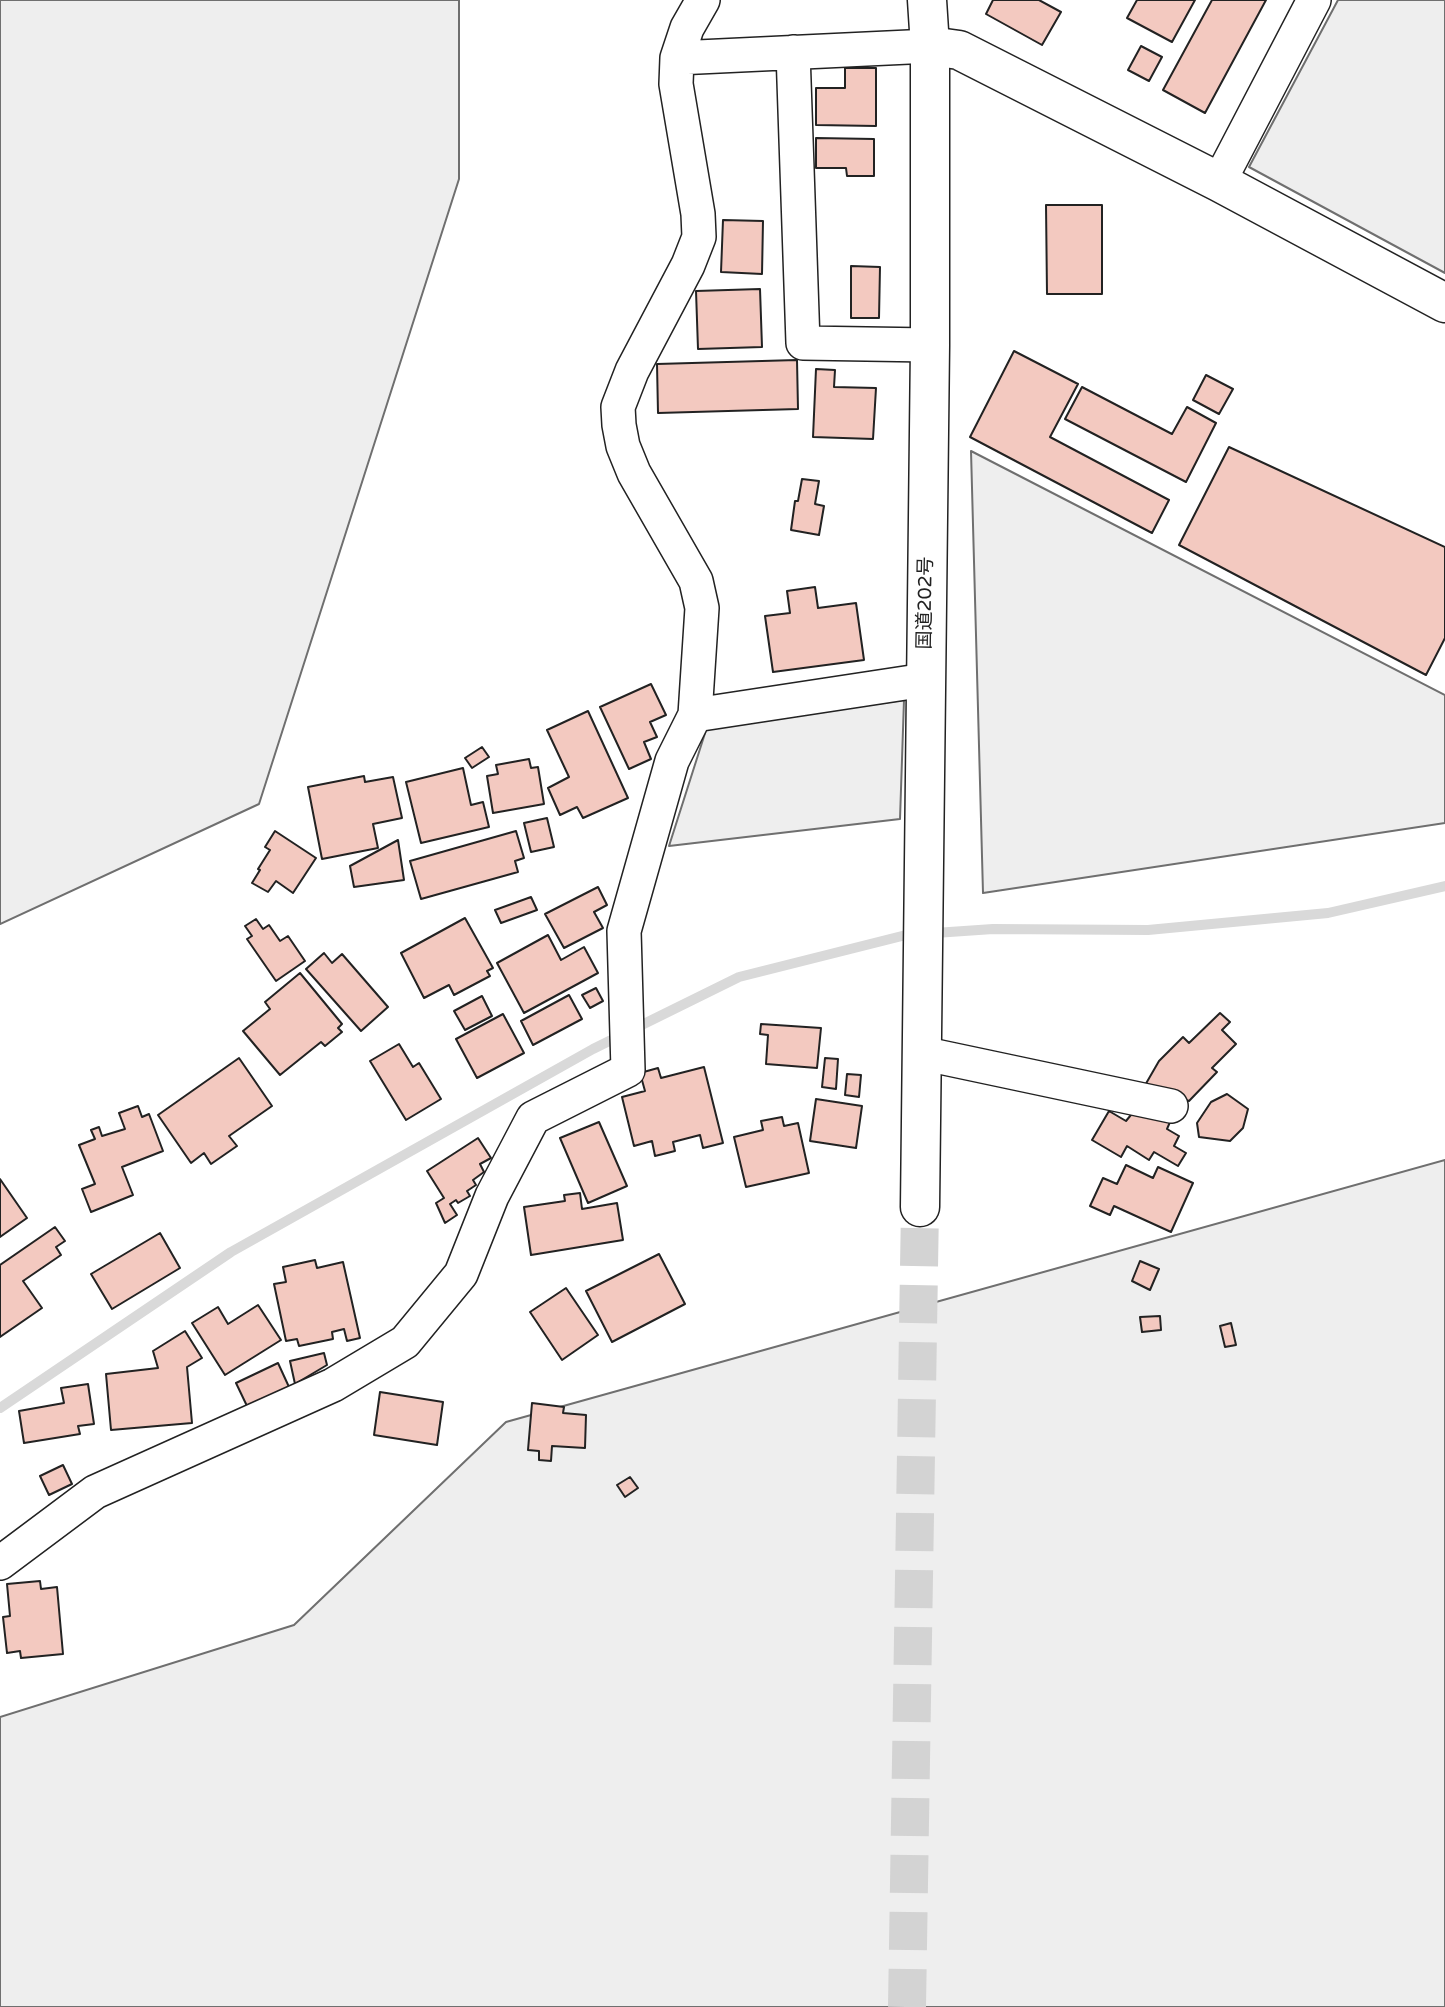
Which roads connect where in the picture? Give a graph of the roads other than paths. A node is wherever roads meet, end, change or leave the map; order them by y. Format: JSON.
{"nodes":[{"id":1,"x":703,"y":0,"type":"edge"},
{"id":2,"x":927,"y":0,"type":"edge"},
{"id":3,"x":1314,"y":0,"type":"edge"},
{"id":4,"x":930,"y":47,"type":"junction"},
{"id":5,"x":793,"y":52,"type":"junction"},
{"id":6,"x":677,"y":58,"type":"junction"},
{"id":7,"x":1219,"y":182,"type":"junction"},
{"id":8,"x":1445,"y":303,"type":"edge"},
{"id":9,"x":930,"y":345,"type":"junction"},
{"id":10,"x":925,"y":680,"type":"junction"},
{"id":11,"x":695,"y":715,"type":"junction"},
{"id":12,"x":921,"y":1053,"type":"junction"},
{"id":13,"x":1171,"y":1106,"type":"dead end"},
{"id":14,"x":920,"y":1207,"type":"tunnel mouth"},
{"id":15,"x":0,"y":1563,"type":"edge"}],
"edges":[{"from":1,"to":6,"type":"street"},
{"from":2,"to":4,"type":"main road","name":"国道202号"},
{"from":3,"to":7,"type":"street"},
{"from":4,"to":5,"type":"street"},
{"from":4,"to":7,"type":"main road"},
{"from":4,"to":9,"type":"main road","name":"国道202号"},
{"from":5,"to":6,"type":"street"},
{"from":5,"to":9,"type":"street"},
{"from":6,"to":11,"type":"street"},
{"from":7,"to":8,"type":"main road"},
{"from":9,"to":10,"type":"main road","name":"国道202号"},
{"from":10,"to":11,"type":"street"},
{"from":10,"to":12,"type":"main road","name":"国道202号"},
{"from":11,"to":15,"type":"street"},
{"from":12,"to":13,"type":"street"},
{"from":12,"to":14,"type":"main road","name":"国道202号"}]}
